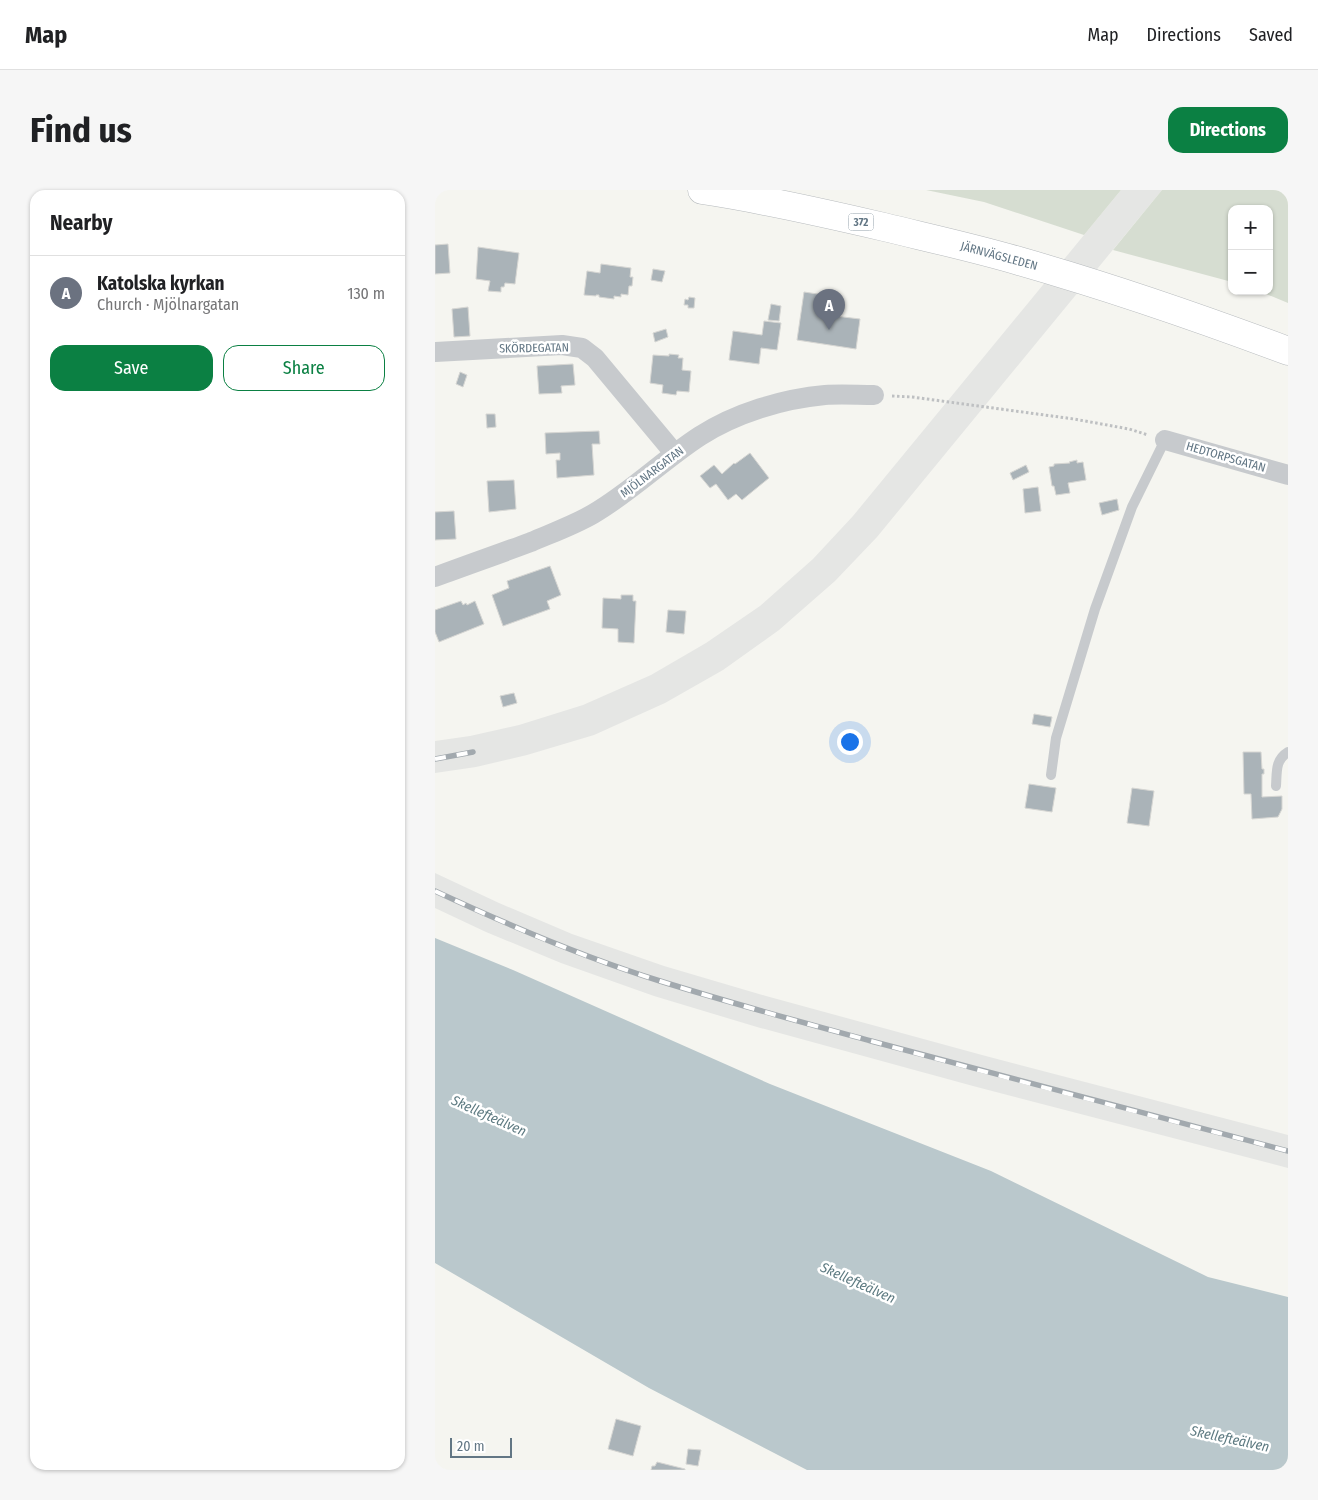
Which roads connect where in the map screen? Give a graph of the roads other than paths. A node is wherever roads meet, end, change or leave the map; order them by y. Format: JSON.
{"nodes":[{"id":1,"x":703,"y":190,"type":"edge"},
{"id":2,"x":1288,"y":351,"type":"edge"},
{"id":3,"x":435,"y":352,"type":"edge"},
{"id":4,"x":874,"y":395,"type":"dead end"},
{"id":5,"x":1165,"y":440,"type":"joint"},
{"id":6,"x":675,"y":454,"type":"junction"},
{"id":7,"x":1288,"y":475,"type":"edge"},
{"id":8,"x":435,"y":576,"type":"edge"},
{"id":9,"x":1288,"y":752,"type":"edge"},
{"id":10,"x":1051,"y":775,"type":"dead end"},
{"id":11,"x":1276,"y":786,"type":"dead end"}],
"edges":[{"from":1,"to":2,"type":"main road","name":"JÄRNVÄGSLEDEN","number":"372"},
{"from":3,"to":6,"type":"street","name":"SKÖRDEGATAN"},
{"from":4,"to":6,"type":"street","name":"MJÖLNARGATAN"},
{"from":5,"to":7,"type":"street","name":"HEDTORPSGATAN"},
{"from":5,"to":10,"type":"lane"},
{"from":6,"to":8,"type":"street","name":"MJÖLNARGATAN"},
{"from":9,"to":11,"type":"lane"}]}
